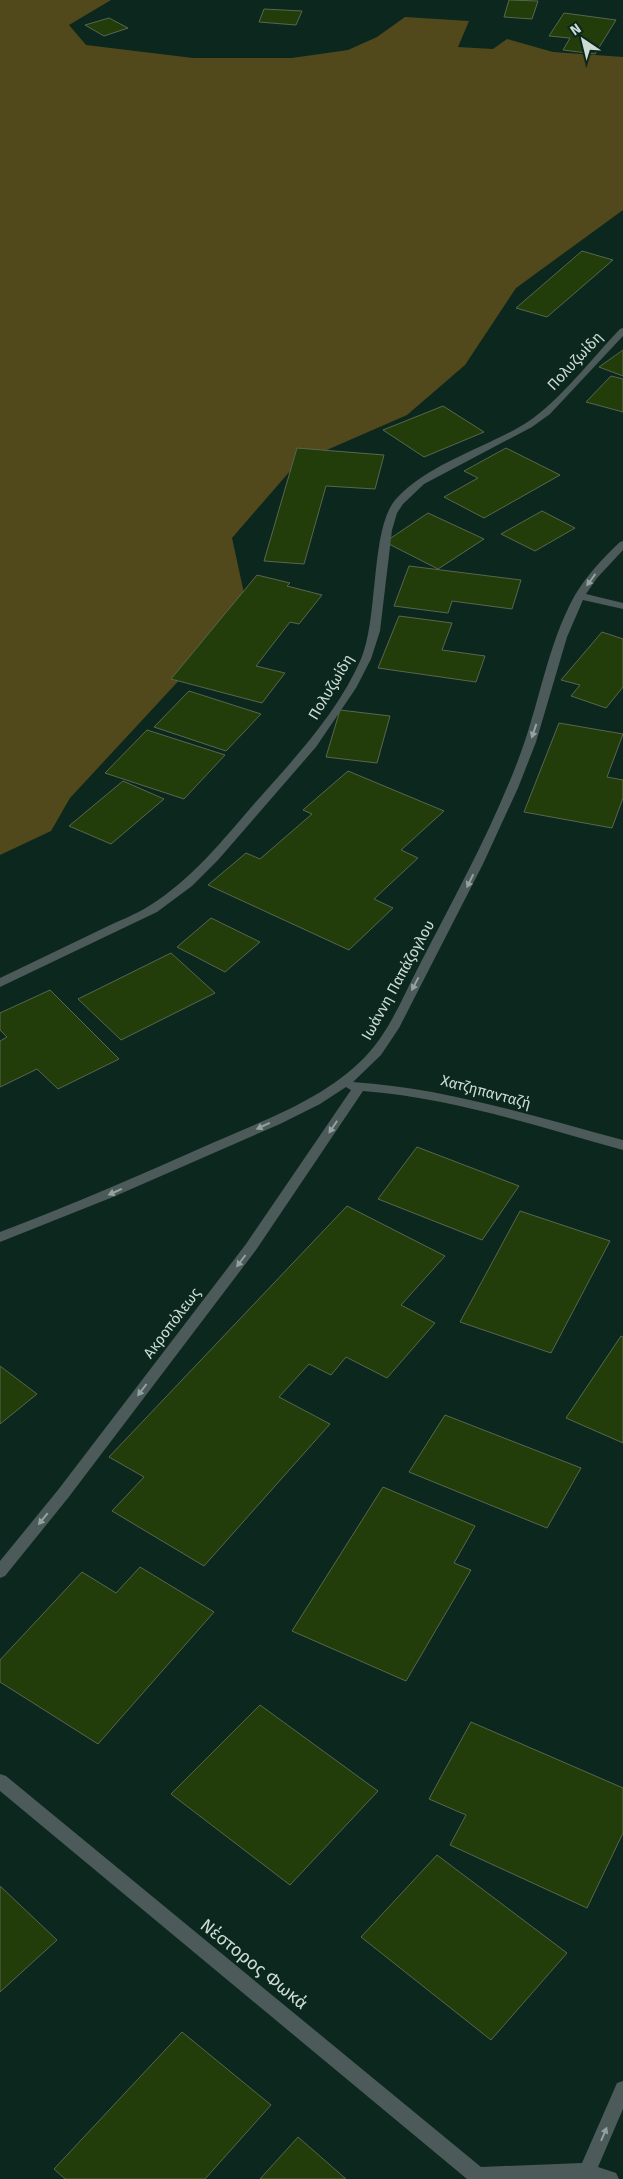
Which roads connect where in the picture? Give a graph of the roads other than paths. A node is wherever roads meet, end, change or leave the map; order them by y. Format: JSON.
{"nodes":[{"id":1,"x":623,"y":331,"type":"edge"},
{"id":2,"x":623,"y":544,"type":"edge"},
{"id":3,"x":580,"y":596,"type":"junction"},
{"id":4,"x":623,"y":606,"type":"edge"},
{"id":5,"x":0,"y":982,"type":"edge"},
{"id":6,"x":339,"y":1086,"type":"junction"},
{"id":7,"x":360,"y":1086,"type":"junction"},
{"id":8,"x":623,"y":1145,"type":"edge"},
{"id":9,"x":0,"y":1237,"type":"edge"},
{"id":10,"x":0,"y":1572,"type":"edge"},
{"id":11,"x":0,"y":1781,"type":"edge"},
{"id":12,"x":623,"y":2089,"type":"edge"},
{"id":13,"x":586,"y":2176,"type":"edge"},
{"id":14,"x":481,"y":2178,"type":"edge"},
{"id":15,"x":610,"y":2179,"type":"edge"}],
"edges":[{"from":1,"to":5,"type":"street","name":"Πολυζωίδη"},
{"from":2,"to":3,"type":"street","name":"Ιωάννη Παπάζογλου","one_way":true},
{"from":3,"to":4,"type":"street"},
{"from":3,"to":6,"type":"street","name":"Ιωάννη Παπάζογλου","one_way":true},
{"from":6,"to":7,"type":"street","name":"Χατζηπανταζή"},
{"from":6,"to":9,"type":"street","name":"Ιωάννη Παπάζογλου","one_way":true},
{"from":7,"to":8,"type":"street","name":"Χατζηπανταζή"},
{"from":7,"to":10,"type":"street","name":"Ακροπόλεως","one_way":true},
{"from":11,"to":14,"type":"street","name":"Νέστορος Φωκά"},
{"from":13,"to":12,"type":"street","one_way":true},
{"from":13,"to":14,"type":"street"},
{"from":13,"to":15,"type":"street"}]}
